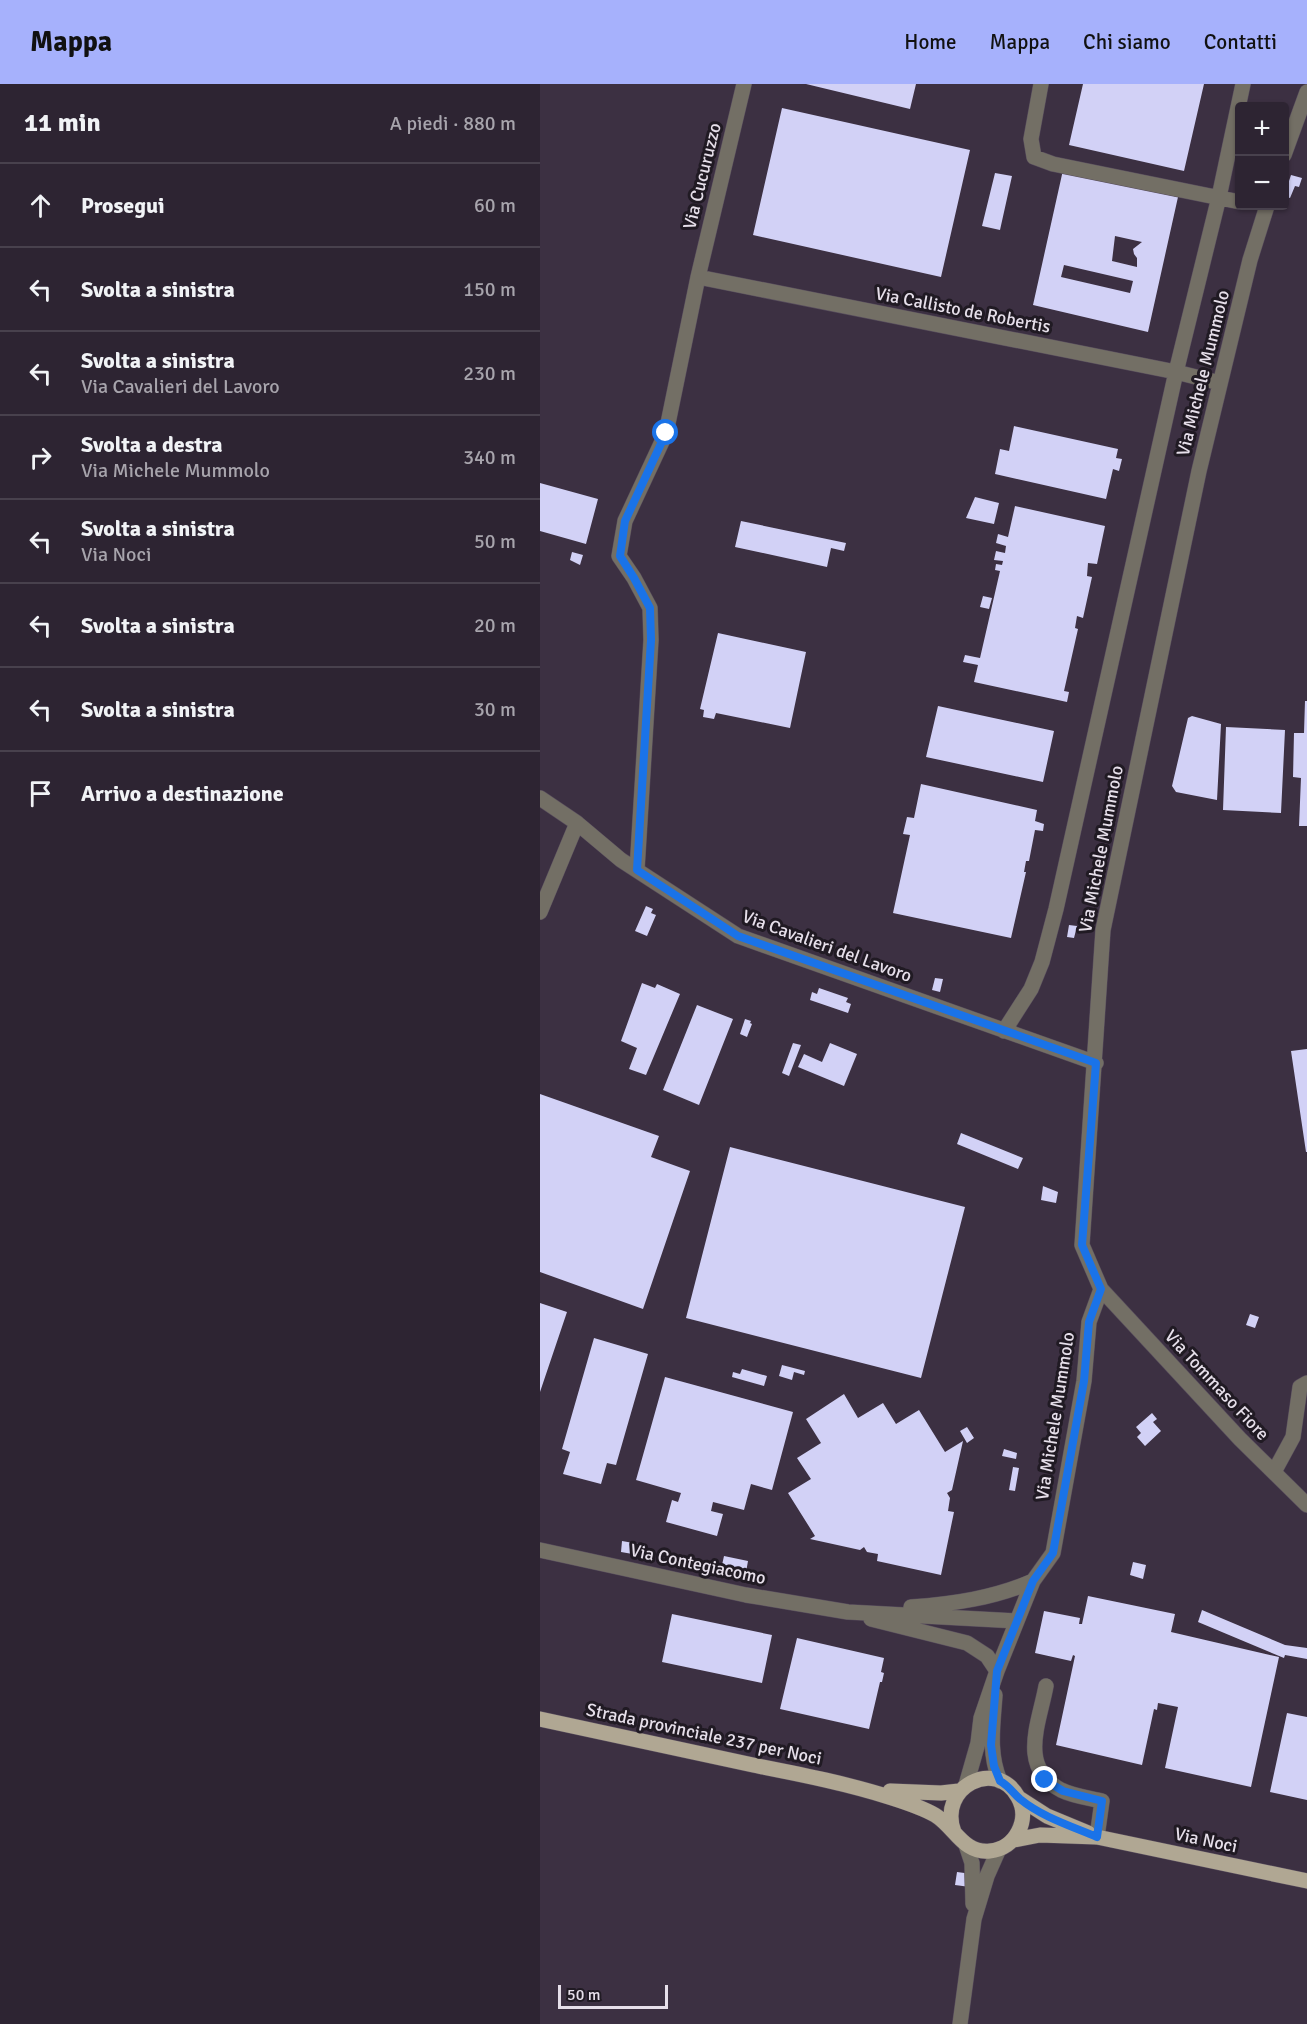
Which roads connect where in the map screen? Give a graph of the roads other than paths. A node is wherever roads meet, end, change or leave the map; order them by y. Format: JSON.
{"nodes":[{"id":1,"x":744,"y":84,"type":"edge"},
{"id":2,"x":1041,"y":84,"type":"edge"},
{"id":3,"x":1243,"y":84,"type":"edge"},
{"id":4,"x":1307,"y":92,"type":"edge"},
{"id":5,"x":1289,"y":141,"type":"edge"},
{"id":6,"x":1219,"y":197,"type":"junction"},
{"id":7,"x":1235,"y":201,"type":"edge"},
{"id":8,"x":1262,"y":210,"type":"edge"},
{"id":9,"x":698,"y":277,"type":"junction"},
{"id":10,"x":1176,"y":372,"type":"junction"},
{"id":11,"x":1220,"y":383,"type":"junction"},
{"id":12,"x":540,"y":798,"type":"edge"},
{"id":13,"x":577,"y":823,"type":"junction"},
{"id":14,"x":637,"y":870,"type":"junction"},
{"id":15,"x":540,"y":912,"type":"edge"},
{"id":16,"x":1004,"y":1031,"type":"junction"},
{"id":17,"x":1096,"y":1063,"type":"junction"},
{"id":18,"x":1101,"y":1289,"type":"junction"},
{"id":19,"x":1307,"y":1383,"type":"edge"},
{"id":20,"x":1274,"y":1472,"type":"junction"},
{"id":21,"x":1307,"y":1505,"type":"edge"},
{"id":22,"x":540,"y":1550,"type":"edge"},
{"id":23,"x":1033,"y":1581,"type":"junction"},
{"id":24,"x":848,"y":1612,"type":"junction"},
{"id":25,"x":1017,"y":1621,"type":"junction"},
{"id":26,"x":997,"y":1671,"type":"junction"},
{"id":27,"x":1046,"y":1686,"type":"dead end"},
{"id":28,"x":540,"y":1719,"type":"edge"},
{"id":29,"x":1000,"y":1781,"type":"junction"},
{"id":30,"x":861,"y":1788,"type":"junction"},
{"id":31,"x":963,"y":1788,"type":"junction"},
{"id":32,"x":1019,"y":1798,"type":"junction"},
{"id":33,"x":954,"y":1832,"type":"junction"},
{"id":34,"x":1097,"y":1837,"type":"junction"},
{"id":35,"x":1014,"y":1840,"type":"junction"},
{"id":36,"x":966,"y":1845,"type":"junction"},
{"id":37,"x":999,"y":1849,"type":"junction"},
{"id":38,"x":1307,"y":1881,"type":"edge"},
{"id":39,"x":974,"y":1919,"type":"junction"},
{"id":40,"x":960,"y":2024,"type":"edge"}],
"edges":[{"from":1,"to":9,"type":"street","name":"Via Cucuruzzo"},
{"from":2,"to":6,"type":"street"},
{"from":3,"to":6,"type":"street","name":"Via Michele Mummolo"},
{"from":4,"to":5,"type":"street"},
{"from":6,"to":7,"type":"street"},
{"from":6,"to":10,"type":"street","name":"Via Michele Mummolo"},
{"from":8,"to":11,"type":"street","name":"Via Michele Mummolo"},
{"from":9,"to":10,"type":"street","name":"Via Callisto de Robertis"},
{"from":9,"to":14,"type":"street","name":"Via Cucuruzzo"},
{"from":10,"to":11,"type":"street","name":"Via Callisto de Robertis"},
{"from":10,"to":16,"type":"street","name":"Via Michele Mummolo"},
{"from":11,"to":17,"type":"street","name":"Via Michele Mummolo"},
{"from":12,"to":13,"type":"street","name":"Via Cavalieri del Lavoro"},
{"from":13,"to":14,"type":"street","name":"Via Cavalieri del Lavoro"},
{"from":13,"to":15,"type":"street"},
{"from":14,"to":16,"type":"street","name":"Via Cavalieri del Lavoro"},
{"from":16,"to":17,"type":"street","name":"Via Cavalieri del Lavoro"},
{"from":17,"to":18,"type":"street","name":"Via Michele Mummolo"},
{"from":18,"to":20,"type":"street","name":"Via Tommaso Fiore"},
{"from":18,"to":23,"type":"street","name":"Via Michele Mummolo"},
{"from":19,"to":20,"type":"street"},
{"from":20,"to":21,"type":"street","name":"Via Tommaso Fiore"},
{"from":22,"to":24,"type":"street","name":"Via Contegiacomo"},
{"from":23,"to":24,"type":"street","name":"Via Contegiacomo"},
{"from":23,"to":25,"type":"street","name":"Via Michele Mummolo"},
{"from":24,"to":25,"type":"street","name":"Via Contegiacomo"},
{"from":24,"to":26,"type":"street","name":"Via Contegiacomo"},
{"from":25,"to":26,"type":"street","name":"Via Michele Mummolo"},
{"from":26,"to":29,"type":"street","name":"Via Michele Mummolo"},
{"from":26,"to":31,"type":"street","name":"Via Michele Mummolo"},
{"from":27,"to":34,"type":"street"},
{"from":28,"to":30,"type":"main road","name":"Strada provinciale 237 per Noci"},
{"from":29,"to":31,"type":"main road"},
{"from":29,"to":32,"type":"main road"},
{"from":30,"to":31,"type":"main road","name":"Strada provinciale 237 per Noci"},
{"from":30,"to":33,"type":"main road","name":"Strada provinciale 237 per Noci"},
{"from":31,"to":33,"type":"main road"},
{"from":32,"to":34,"type":"main road","name":"Via Noci"},
{"from":32,"to":35,"type":"main road"},
{"from":33,"to":36,"type":"main road"},
{"from":34,"to":35,"type":"main road","name":"Via Noci"},
{"from":34,"to":38,"type":"main road","name":"Via Noci"},
{"from":35,"to":37,"type":"main road"},
{"from":36,"to":37,"type":"main road"},
{"from":36,"to":39,"type":"street"},
{"from":37,"to":39,"type":"street"},
{"from":39,"to":40,"type":"street"}]}
